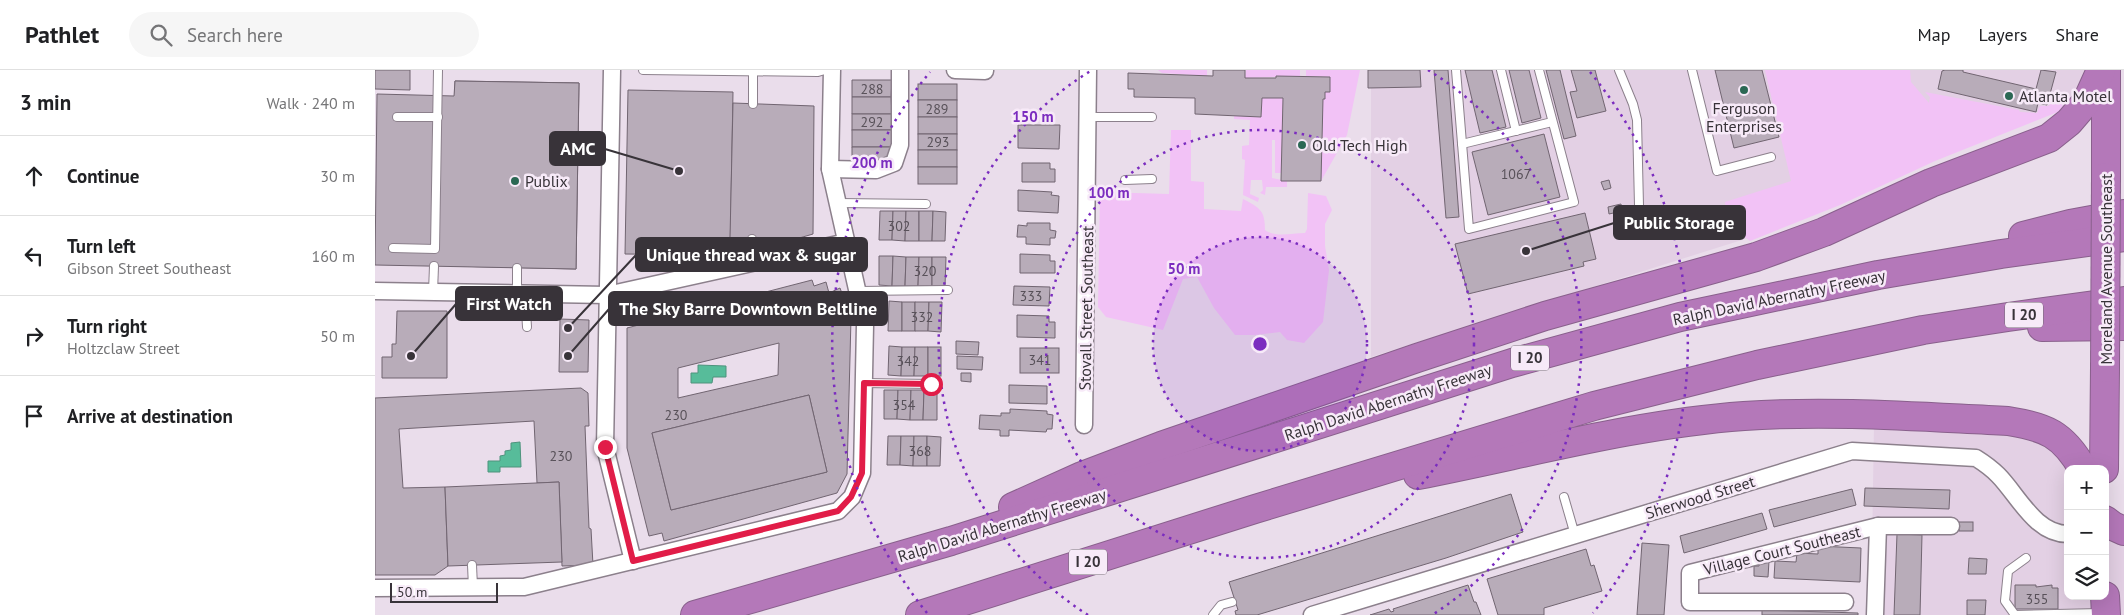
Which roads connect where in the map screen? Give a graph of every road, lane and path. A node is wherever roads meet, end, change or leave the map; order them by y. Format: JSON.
{"nodes":[{"id":1,"x":438,"y":70,"type":"edge"},
{"id":2,"x":612,"y":70,"type":"edge"},
{"id":3,"x":643,"y":70,"type":"edge"},
{"id":4,"x":825,"y":70,"type":"edge"},
{"id":5,"x":832,"y":70,"type":"edge"},
{"id":6,"x":900,"y":70,"type":"edge"},
{"id":7,"x":955,"y":70,"type":"edge"},
{"id":8,"x":985,"y":70,"type":"edge"},
{"id":9,"x":1088,"y":70,"type":"edge"},
{"id":10,"x":1456,"y":70,"type":"edge"},
{"id":11,"x":1501,"y":70,"type":"edge"},
{"id":12,"x":1539,"y":70,"type":"edge"},
{"id":13,"x":1619,"y":70,"type":"edge"},
{"id":14,"x":1692,"y":70,"type":"edge"},
{"id":15,"x":2101,"y":70,"type":"edge"},
{"id":16,"x":2106,"y":70,"type":"edge"},
{"id":17,"x":753,"y":71,"type":"junction"},
{"id":18,"x":753,"y":104,"type":"dead end"},
{"id":19,"x":2124,"y":108,"type":"edge"},
{"id":20,"x":397,"y":116,"type":"dead end"},
{"id":21,"x":438,"y":117,"type":"junction"},
{"id":22,"x":1088,"y":117,"type":"junction"},
{"id":23,"x":1152,"y":117,"type":"dead end"},
{"id":24,"x":1552,"y":122,"type":"junction"},
{"id":25,"x":1516,"y":131,"type":"junction"},
{"id":26,"x":1463,"y":144,"type":"junction"},
{"id":27,"x":1771,"y":157,"type":"dead end"},
{"id":28,"x":830,"y":169,"type":"junction"},
{"id":29,"x":2106,"y":177,"type":"junction"},
{"id":30,"x":1152,"y":179,"type":"dead end"},
{"id":31,"x":1125,"y":180,"type":"dead end"},
{"id":32,"x":838,"y":203,"type":"junction"},
{"id":33,"x":926,"y":204,"type":"dead end"},
{"id":34,"x":1639,"y":206,"type":"dead end"},
{"id":35,"x":2124,"y":214,"type":"edge"},
{"id":36,"x":2124,"y":237,"type":"edge"},
{"id":37,"x":752,"y":239,"type":"dead end"},
{"id":38,"x":847,"y":242,"type":"junction"},
{"id":39,"x":393,"y":248,"type":"dead end"},
{"id":40,"x":752,"y":263,"type":"junction"},
{"id":41,"x":434,"y":266,"type":"dead end"},
{"id":42,"x":517,"y":268,"type":"dead end"},
{"id":43,"x":1878,"y":275,"type":"junction"},
{"id":44,"x":948,"y":290,"type":"dead end"},
{"id":45,"x":375,"y":291,"type":"edge"},
{"id":46,"x":858,"y":291,"type":"junction"},
{"id":47,"x":433,"y":292,"type":"junction"},
{"id":48,"x":521,"y":294,"type":"junction"},
{"id":49,"x":607,"y":295,"type":"junction"},
{"id":50,"x":2124,"y":301,"type":"edge"},
{"id":51,"x":2124,"y":326,"type":"edge"},
{"id":52,"x":527,"y":327,"type":"dead end"},
{"id":53,"x":1923,"y":330,"type":"junction"},
{"id":54,"x":2105,"y":368,"type":"junction"},
{"id":55,"x":864,"y":383,"type":"junction"},
{"id":56,"x":931,"y":384,"type":"dead end"},
{"id":57,"x":2124,"y":422,"type":"edge"},
{"id":58,"x":1084,"y":425,"type":"dead end"},
{"id":59,"x":2081,"y":465,"type":"edge"},
{"id":60,"x":2104,"y":465,"type":"edge"},
{"id":61,"x":1564,"y":497,"type":"dead end"},
{"id":62,"x":1255,"y":508,"type":"junction"},
{"id":63,"x":2109,"y":523,"type":"edge"},
{"id":64,"x":1877,"y":526,"type":"junction"},
{"id":65,"x":1951,"y":526,"type":"dead end"},
{"id":66,"x":2124,"y":531,"type":"edge"},
{"id":67,"x":2064,"y":533,"type":"edge"},
{"id":68,"x":1575,"y":535,"type":"junction"},
{"id":69,"x":951,"y":542,"type":"junction"},
{"id":70,"x":2026,"y":558,"type":"dead end"},
{"id":71,"x":633,"y":561,"type":"junction"},
{"id":72,"x":472,"y":565,"type":"dead end"},
{"id":73,"x":375,"y":588,"type":"edge"},
{"id":74,"x":473,"y":588,"type":"junction"},
{"id":75,"x":1232,"y":602,"type":"dead end"},
{"id":76,"x":1845,"y":602,"type":"dead end"},
{"id":77,"x":2111,"y":608,"type":"edge"},
{"id":78,"x":695,"y":615,"type":"edge"},
{"id":79,"x":921,"y":615,"type":"edge"},
{"id":80,"x":1213,"y":615,"type":"edge"},
{"id":81,"x":1312,"y":615,"type":"edge"},
{"id":82,"x":1875,"y":615,"type":"edge"}],
"edges":[{"from":1,"to":21,"type":"lane"},
{"from":2,"to":49,"type":"street"},
{"from":3,"to":17,"type":"lane"},
{"from":4,"to":17,"type":"lane"},
{"from":5,"to":28,"type":"street"},
{"from":6,"to":28,"type":"street"},
{"from":7,"to":8,"type":"street"},
{"from":9,"to":22,"type":"street","name":"Stovall Street Southeast"},
{"from":10,"to":26,"type":"lane"},
{"from":11,"to":25,"type":"lane"},
{"from":12,"to":24,"type":"lane"},
{"from":13,"to":34,"type":"lane"},
{"from":14,"to":27,"type":"lane"},
{"from":15,"to":69,"type":"highway"},
{"from":16,"to":29,"type":"highway","name":"Moreland Avenue Southeast"},
{"from":17,"to":18,"type":"lane"},
{"from":19,"to":29,"type":"highway"},
{"from":20,"to":21,"type":"lane"},
{"from":21,"to":39,"type":"lane"},
{"from":22,"to":23,"type":"lane"},
{"from":22,"to":58,"type":"street","name":"Stovall Street Southeast"},
{"from":24,"to":25,"type":"lane"},
{"from":24,"to":26,"type":"lane"},
{"from":25,"to":26,"type":"lane"},
{"from":28,"to":32,"type":"street"},
{"from":29,"to":54,"type":"highway","name":"Moreland Avenue Southeast","bridge":true},
{"from":30,"to":31,"type":"lane"},
{"from":32,"to":33,"type":"lane"},
{"from":32,"to":38,"type":"street"},
{"from":35,"to":43,"type":"highway"},
{"from":36,"to":43,"type":"highway","name":"Ralph David Abernathy Freeway","number":"I 20"},
{"from":37,"to":40,"type":"lane"},
{"from":38,"to":40,"type":"street"},
{"from":38,"to":46,"type":"street"},
{"from":40,"to":49,"type":"street"},
{"from":41,"to":47,"type":"lane"},
{"from":42,"to":48,"type":"lane"},
{"from":43,"to":69,"type":"highway","name":"Ralph David Abernathy Freeway","number":"I 20"},
{"from":44,"to":46,"type":"lane"},
{"from":45,"to":47,"type":"street"},
{"from":46,"to":55,"type":"street"},
{"from":47,"to":48,"type":"street"},
{"from":48,"to":49,"type":"street"},
{"from":48,"to":52,"type":"lane"},
{"from":49,"to":71,"type":"street"},
{"from":50,"to":53,"type":"highway","number":"I 20"},
{"from":51,"to":53,"type":"highway"},
{"from":53,"to":62,"type":"highway","number":"I 20"},
{"from":54,"to":57,"type":"highway"},
{"from":54,"to":60,"type":"highway","name":"Moreland Avenue Southeast"},
{"from":55,"to":56,"type":"lane"},
{"from":55,"to":71,"type":"street"},
{"from":59,"to":62,"type":"highway"},
{"from":61,"to":68,"type":"lane"},
{"from":62,"to":79,"type":"highway","number":"I 20"},
{"from":63,"to":66,"type":"highway"},
{"from":64,"to":65,"type":"street","name":"Village Court Southeast"},
{"from":64,"to":76,"type":"street","name":"Village Court Southeast"},
{"from":64,"to":82,"type":"street","name":"Village Court Southeast"},
{"from":67,"to":68,"type":"street","name":"Sherwood Street"},
{"from":68,"to":81,"type":"street","name":"Sherwood Street"},
{"from":69,"to":78,"type":"highway","name":"Ralph David Abernathy Freeway","number":"I 20"},
{"from":70,"to":77,"type":"lane"},
{"from":71,"to":74,"type":"street"},
{"from":72,"to":74,"type":"lane"},
{"from":73,"to":74,"type":"street"},
{"from":75,"to":80,"type":"lane"}]}
